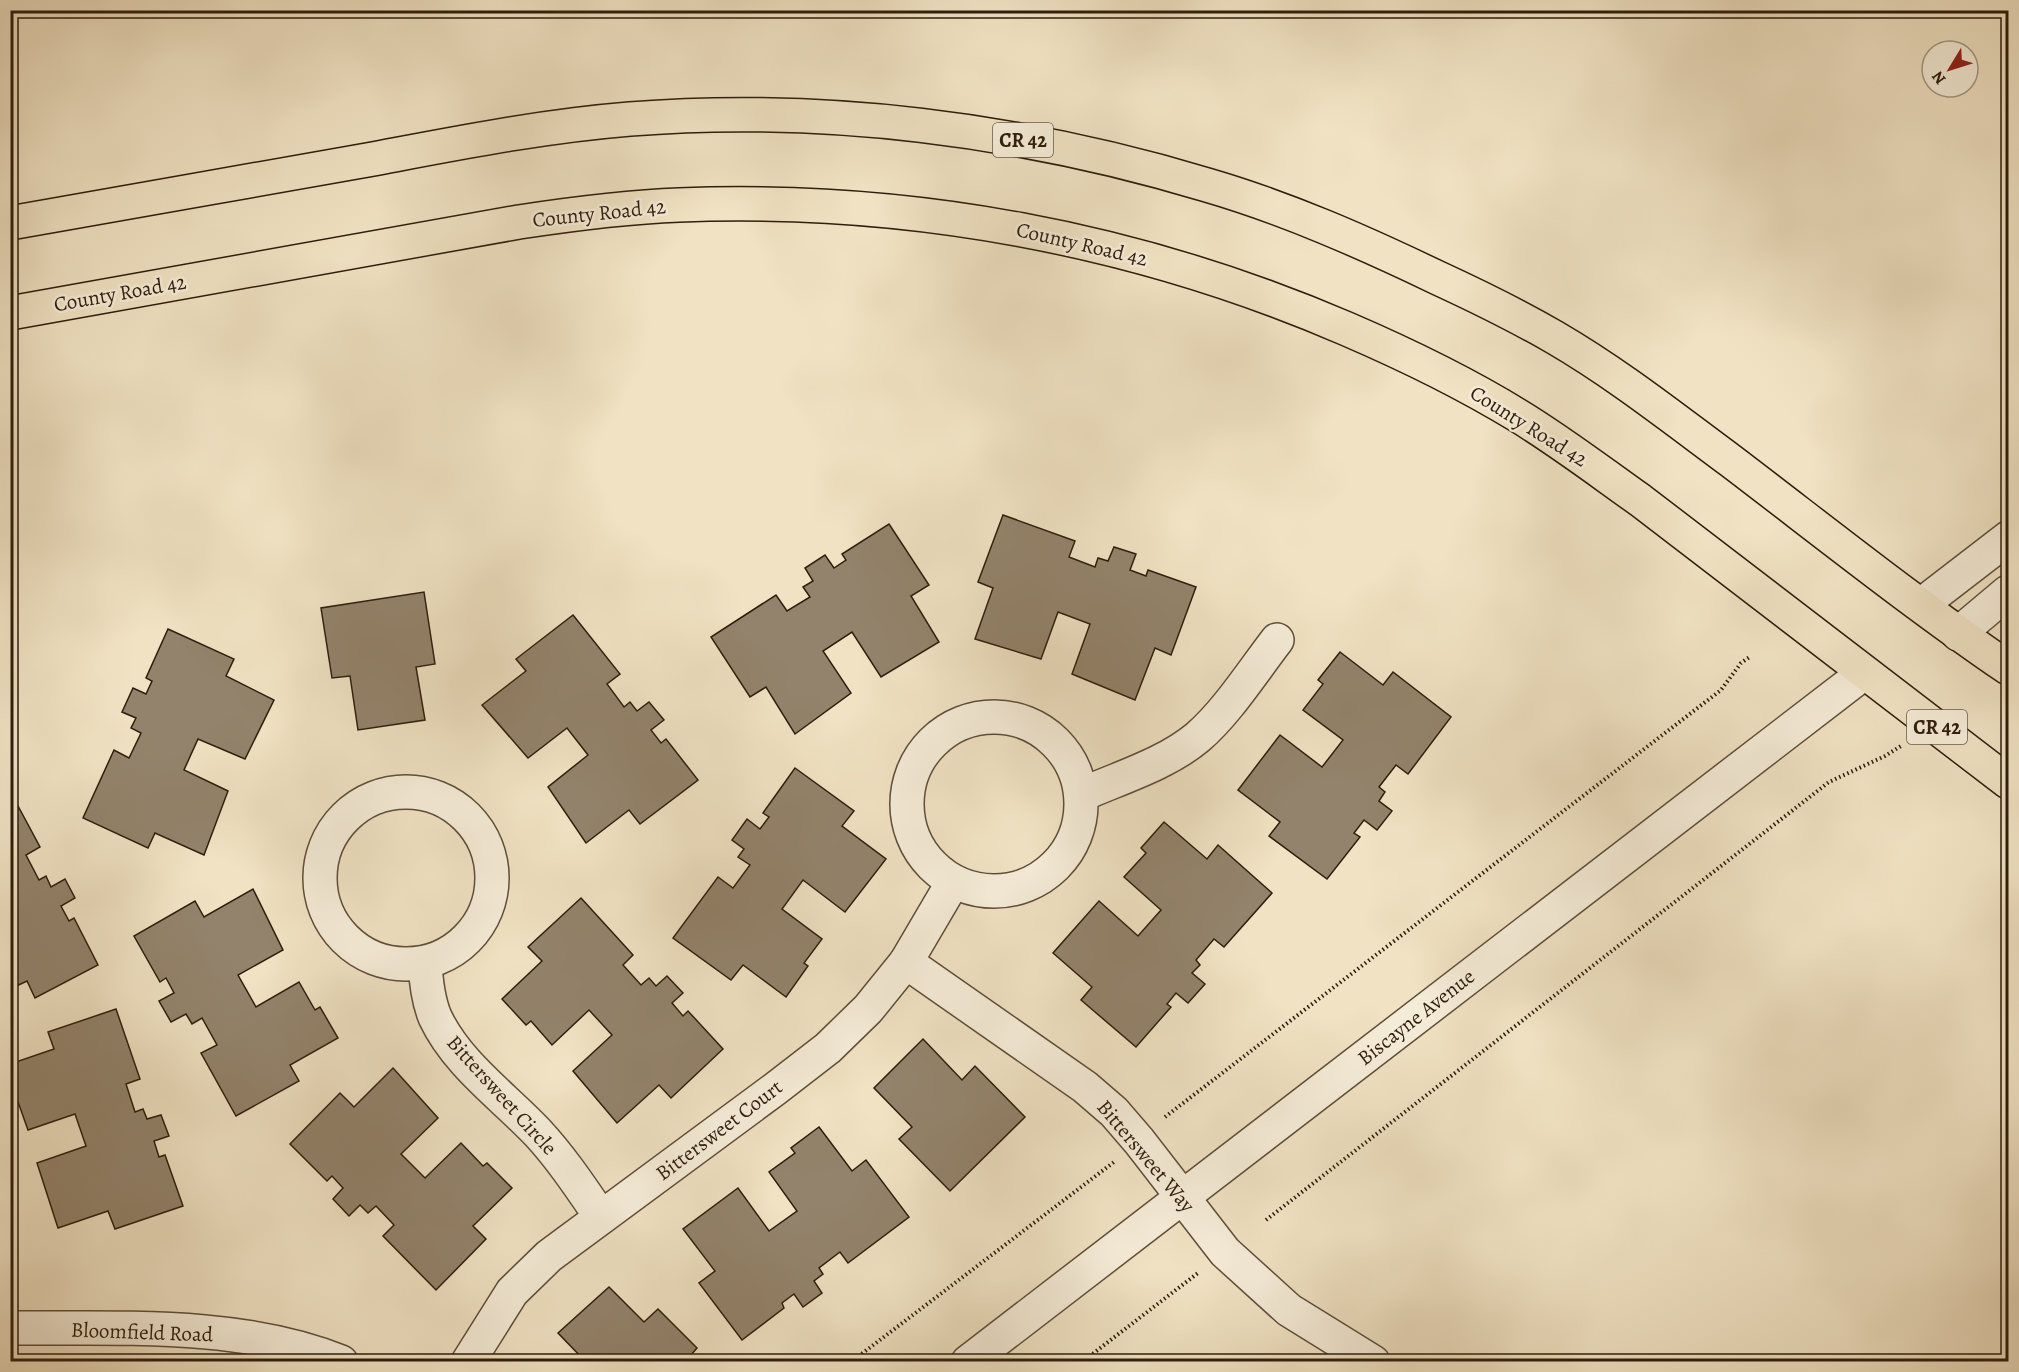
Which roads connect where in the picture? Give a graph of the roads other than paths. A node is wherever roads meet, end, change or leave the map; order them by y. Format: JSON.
{"nodes":[{"id":1,"x":10,"y":223,"type":"edge"},
{"id":2,"x":10,"y":313,"type":"edge"},
{"id":3,"x":2008,"y":538,"type":"edge"},
{"id":4,"x":2008,"y":592,"type":"edge"},
{"id":5,"x":1921,"y":606,"type":"junction"},
{"id":6,"x":1958,"y":633,"type":"junction"},
{"id":7,"x":1276,"y":640,"type":"dead end"},
{"id":8,"x":2008,"y":668,"type":"edge"},
{"id":9,"x":1864,"y":673,"type":"junction"},
{"id":10,"x":2008,"y":782,"type":"edge"},
{"id":11,"x":1081,"y":795,"type":"junction"},
{"id":12,"x":953,"y":882,"type":"junction"},
{"id":13,"x":906,"y":962,"type":"junction"},
{"id":14,"x":425,"y":963,"type":"junction"},
{"id":15,"x":1183,"y":1197,"type":"junction"},
{"id":16,"x":601,"y":1217,"type":"junction"},
{"id":17,"x":10,"y":1328,"type":"edge"},
{"id":18,"x":341,"y":1362,"type":"edge"},
{"id":19,"x":468,"y":1362,"type":"edge"},
{"id":20,"x":968,"y":1362,"type":"edge"},
{"id":21,"x":1373,"y":1362,"type":"edge"}],
"edges":[{"from":1,"to":5,"type":"highway","number":"CR 42"},
{"from":2,"to":9,"type":"highway","name":"County Road 42","number":"CR 42"},
{"from":3,"to":5,"type":"street"},
{"from":4,"to":6,"type":"street"},
{"from":5,"to":6,"type":"highway","number":"CR 42"},
{"from":6,"to":8,"type":"highway","number":"CR 42"},
{"from":7,"to":11,"type":"street"},
{"from":9,"to":10,"type":"highway","name":"County Road 42","number":"CR 42"},
{"from":9,"to":15,"type":"street","name":"Biscayne Avenue"},
{"from":11,"to":12,"type":"street"},
{"from":11,"to":12,"type":"street"},
{"from":12,"to":13,"type":"street","name":"Bittersweet Court"},
{"from":13,"to":15,"type":"street","name":"Bittersweet Way"},
{"from":13,"to":16,"type":"street","name":"Bittersweet Court"},
{"from":14,"to":14,"type":"street"},
{"from":14,"to":16,"type":"street","name":"Bittersweet Circle"},
{"from":15,"to":20,"type":"street","name":"Biscayne Avenue"},
{"from":15,"to":21,"type":"street","name":"Bittersweet Way"},
{"from":16,"to":19,"type":"street","name":"Bittersweet Court"},
{"from":17,"to":18,"type":"street","name":"Bloomfield Road"}]}
